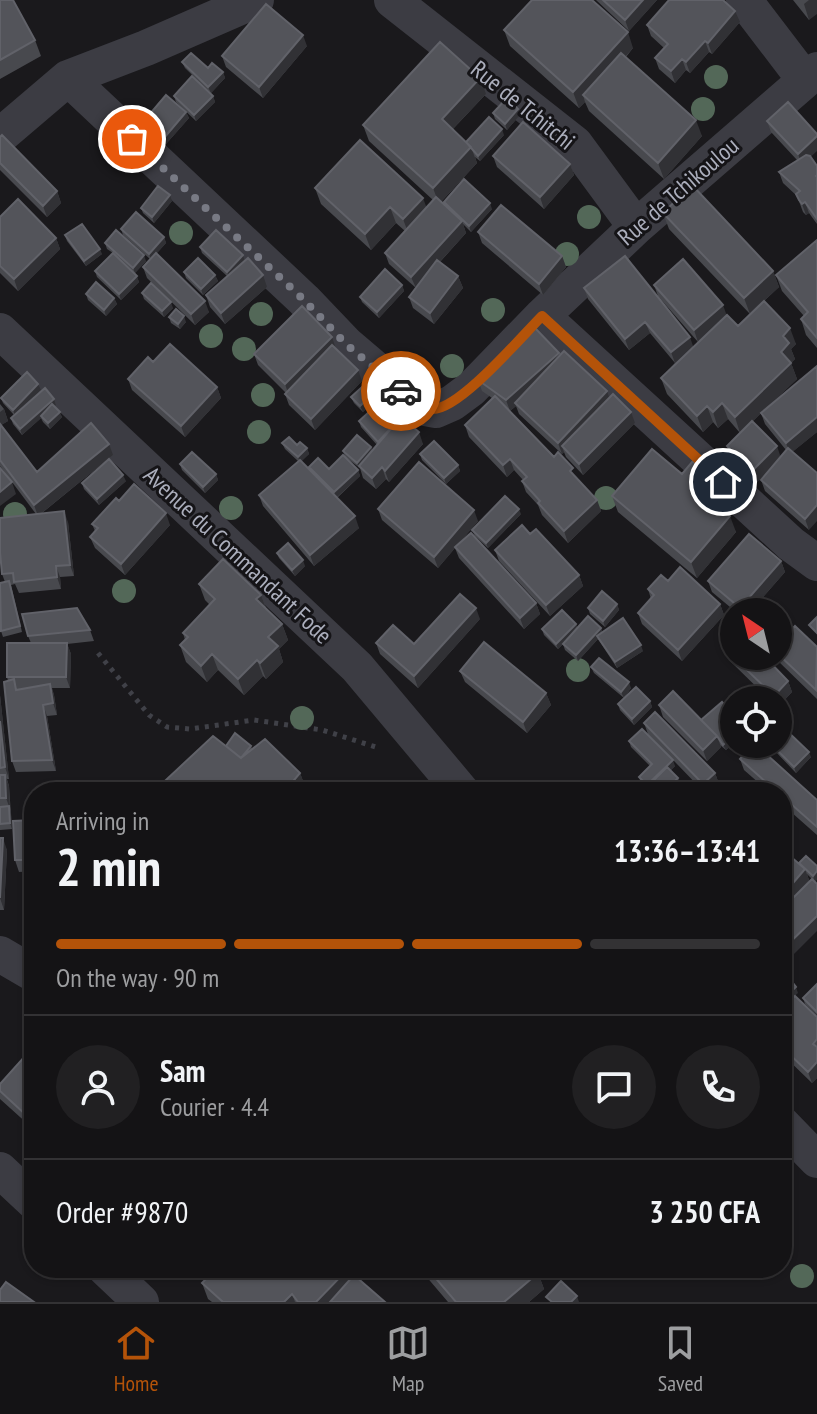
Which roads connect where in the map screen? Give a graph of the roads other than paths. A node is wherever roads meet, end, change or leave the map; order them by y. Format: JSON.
{"nodes":[{"id":1,"x":256,"y":0,"type":"edge"},
{"id":2,"x":392,"y":0,"type":"edge"},
{"id":3,"x":744,"y":0,"type":"edge"},
{"id":4,"x":811,"y":75,"type":"edge"},
{"id":5,"x":68,"y":78,"type":"junction"},
{"id":6,"x":0,"y":136,"type":"edge"},
{"id":7,"x":636,"y":227,"type":"junction"},
{"id":8,"x":542,"y":316,"type":"junction"},
{"id":9,"x":0,"y":331,"type":"edge"},
{"id":10,"x":817,"y":563,"type":"edge"},
{"id":11,"x":454,"y":782,"type":"edge"},
{"id":12,"x":0,"y":954,"type":"edge"},
{"id":13,"x":24,"y":968,"type":"edge"},
{"id":14,"x":792,"y":1134,"type":"edge"},
{"id":15,"x":817,"y":1160,"type":"edge"},
{"id":16,"x":0,"y":1170,"type":"edge"},
{"id":17,"x":24,"y":1193,"type":"edge"},
{"id":18,"x":116,"y":1278,"type":"edge"},
{"id":19,"x":141,"y":1302,"type":"edge"}],
"edges":[{"from":1,"to":5,"type":"street"},
{"from":2,"to":7,"type":"street","name":"Rue de Tchitchi"},
{"from":3,"to":4,"type":"street"},
{"from":4,"to":7,"type":"street","name":"Rue de Tchikoulou"},
{"from":5,"to":6,"type":"street"},
{"from":5,"to":8,"type":"street","name":"Rue de Tchikoulou"},
{"from":7,"to":8,"type":"street","name":"Rue de Tchikoulou"},
{"from":8,"to":10,"type":"street"},
{"from":9,"to":11,"type":"street","name":"Avenue du Commandant Fode"},
{"from":12,"to":13,"type":"street"},
{"from":14,"to":15,"type":"street"},
{"from":16,"to":17,"type":"street"},
{"from":18,"to":19,"type":"street"}]}
